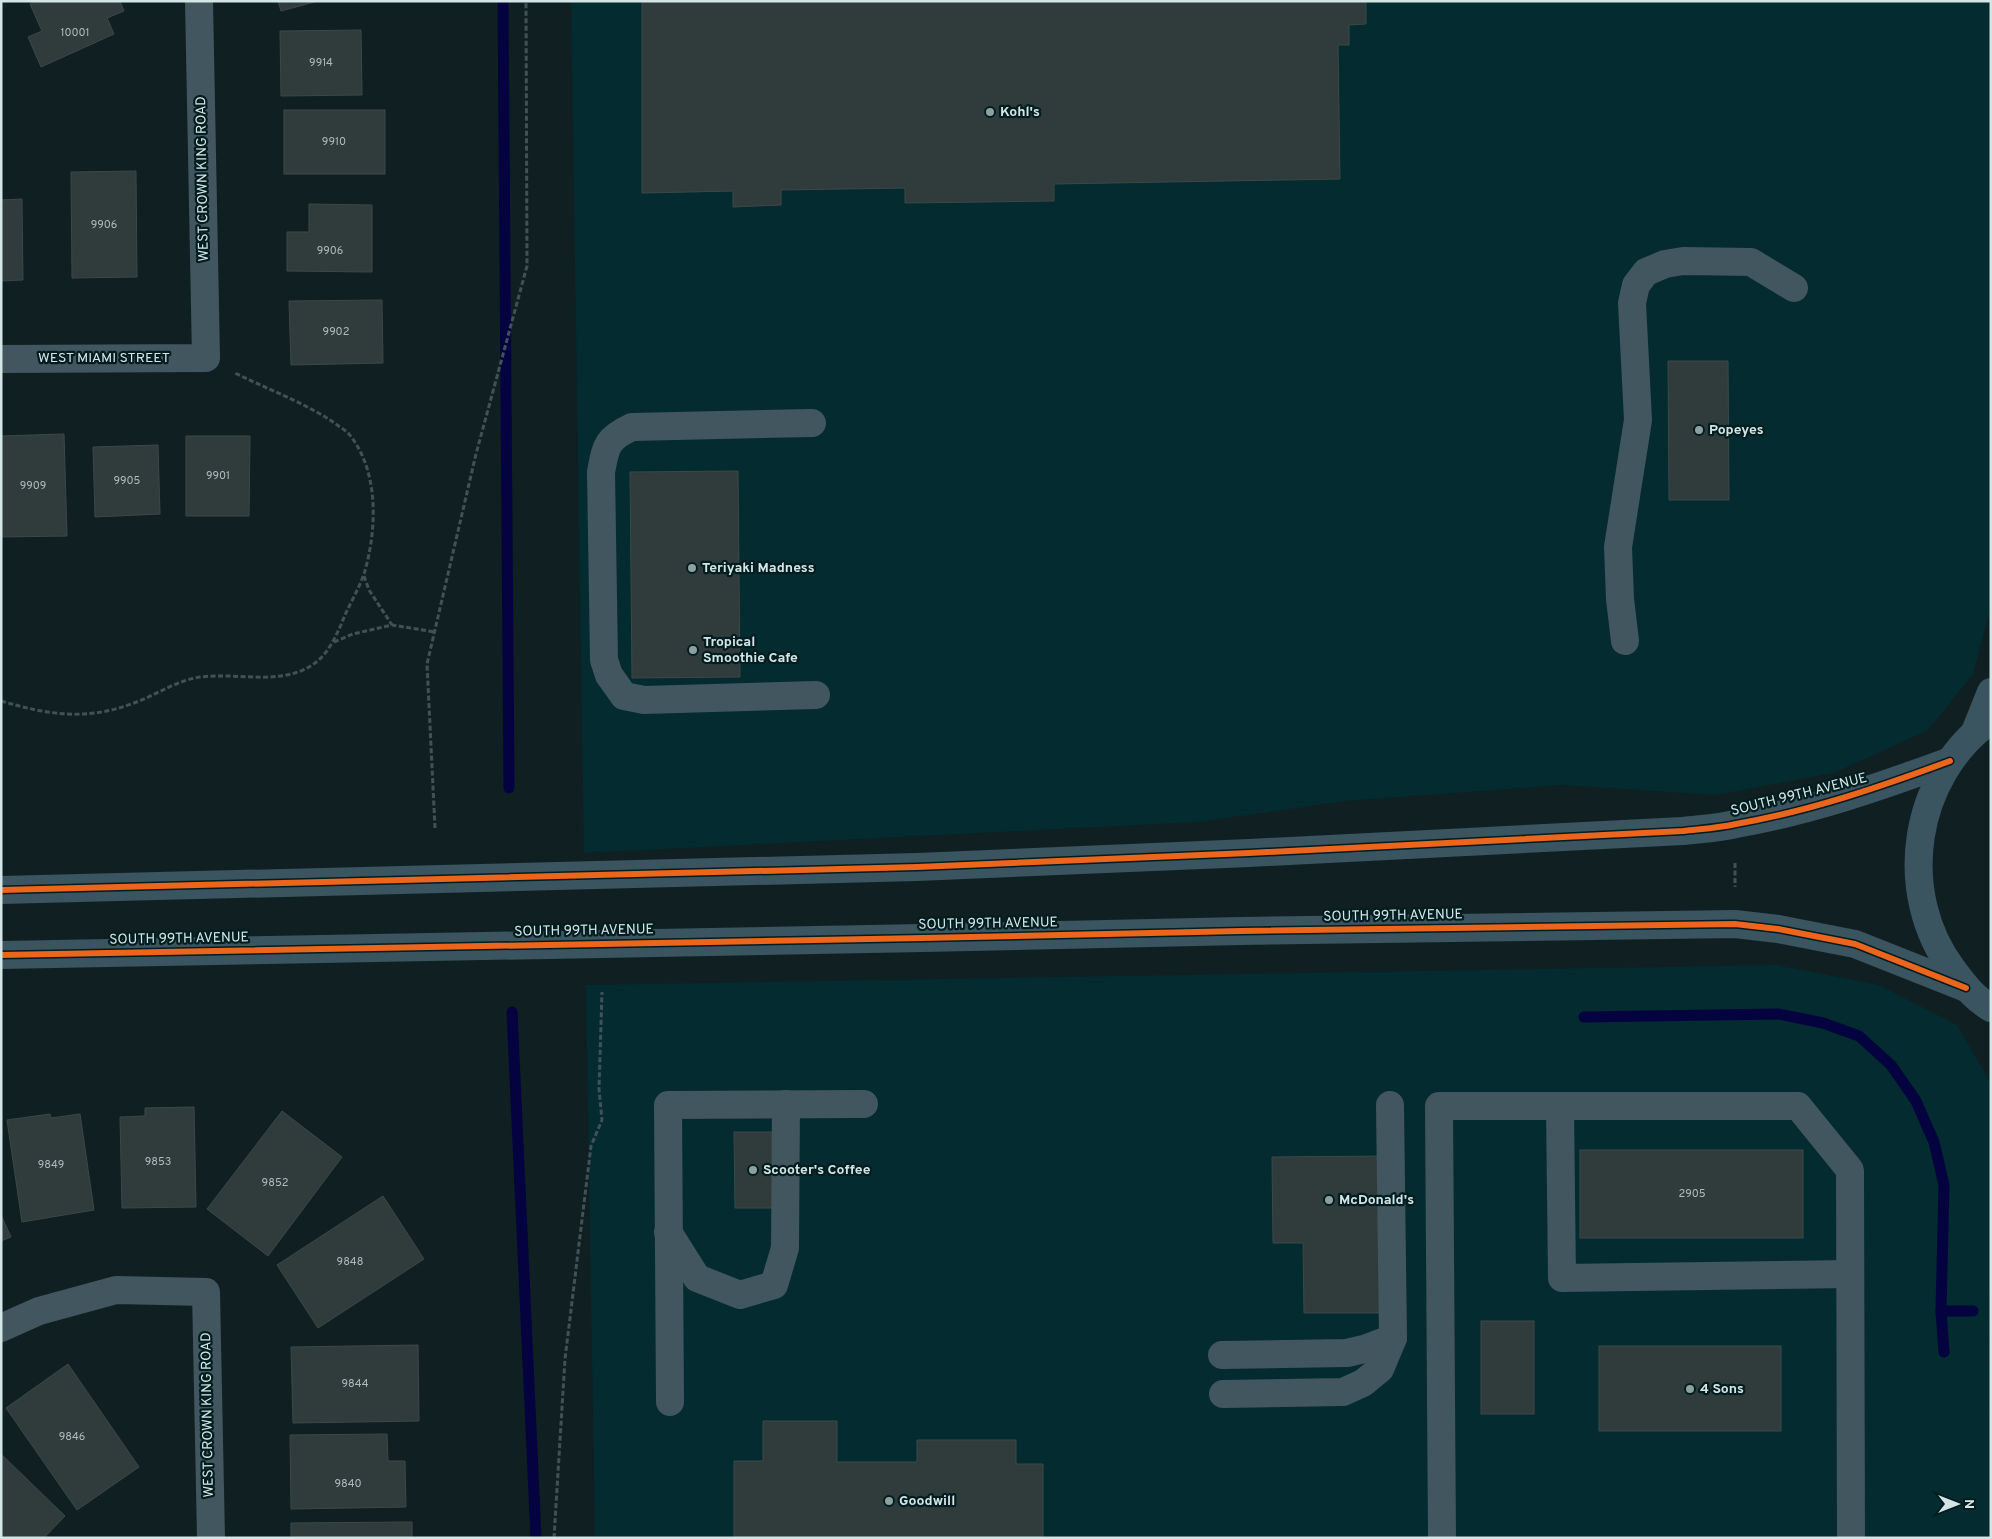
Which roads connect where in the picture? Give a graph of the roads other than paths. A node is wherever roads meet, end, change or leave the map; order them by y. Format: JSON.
{"nodes":[{"id":1,"x":199,"y":1,"type":"edge"},
{"id":2,"x":1794,"y":288,"type":"dead end"},
{"id":3,"x":206,"y":358,"type":"joint"},
{"id":4,"x":1,"y":359,"type":"edge"},
{"id":5,"x":812,"y":423,"type":"dead end"},
{"id":6,"x":1625,"y":641,"type":"dead end"},
{"id":7,"x":1991,"y":692,"type":"edge"},
{"id":8,"x":816,"y":695,"type":"dead end"},
{"id":9,"x":1983,"y":726,"type":"edge"},
{"id":10,"x":1950,"y":761,"type":"junction"},
{"id":11,"x":1,"y":890,"type":"edge"},
{"id":12,"x":1,"y":955,"type":"edge"},
{"id":13,"x":1983,"y":1006,"type":"edge"},
{"id":14,"x":786,"y":1104,"type":"junction"},
{"id":15,"x":864,"y":1104,"type":"dead end"},
{"id":16,"x":1390,"y":1105,"type":"dead end"},
{"id":17,"x":1560,"y":1106,"type":"junction"},
{"id":18,"x":668,"y":1232,"type":"junction"},
{"id":19,"x":1850,"y":1274,"type":"junction"},
{"id":20,"x":1,"y":1328,"type":"edge"},
{"id":21,"x":1392,"y":1338,"type":"junction"},
{"id":22,"x":1222,"y":1355,"type":"dead end"},
{"id":23,"x":1223,"y":1394,"type":"dead end"},
{"id":24,"x":670,"y":1402,"type":"dead end"},
{"id":25,"x":210,"y":1538,"type":"edge"},
{"id":26,"x":1442,"y":1538,"type":"edge"},
{"id":27,"x":1851,"y":1538,"type":"edge"}],
"edges":[{"from":1,"to":3,"type":"street","name":"WEST CROWN KING ROAD"},
{"from":2,"to":6,"type":"street"},
{"from":3,"to":4,"type":"street","name":"WEST MIAMI STREET"},
{"from":5,"to":8,"type":"street"},
{"from":7,"to":9,"type":"main road"},
{"from":9,"to":10,"type":"main road"},
{"from":10,"to":11,"type":"main road","name":"SOUTH 99TH AVENUE"},
{"from":10,"to":13,"type":"main road"},
{"from":12,"to":13,"type":"main road","name":"SOUTH 99TH AVENUE"},
{"from":14,"to":15,"type":"street"},
{"from":14,"to":18,"type":"street"},
{"from":14,"to":18,"type":"street"},
{"from":16,"to":21,"type":"street"},
{"from":17,"to":19,"type":"street"},
{"from":17,"to":19,"type":"street"},
{"from":17,"to":26,"type":"street"},
{"from":18,"to":24,"type":"street"},
{"from":19,"to":27,"type":"street"},
{"from":20,"to":25,"type":"street","name":"WEST CROWN KING ROAD"},
{"from":21,"to":22,"type":"street"},
{"from":21,"to":23,"type":"street"}]}
